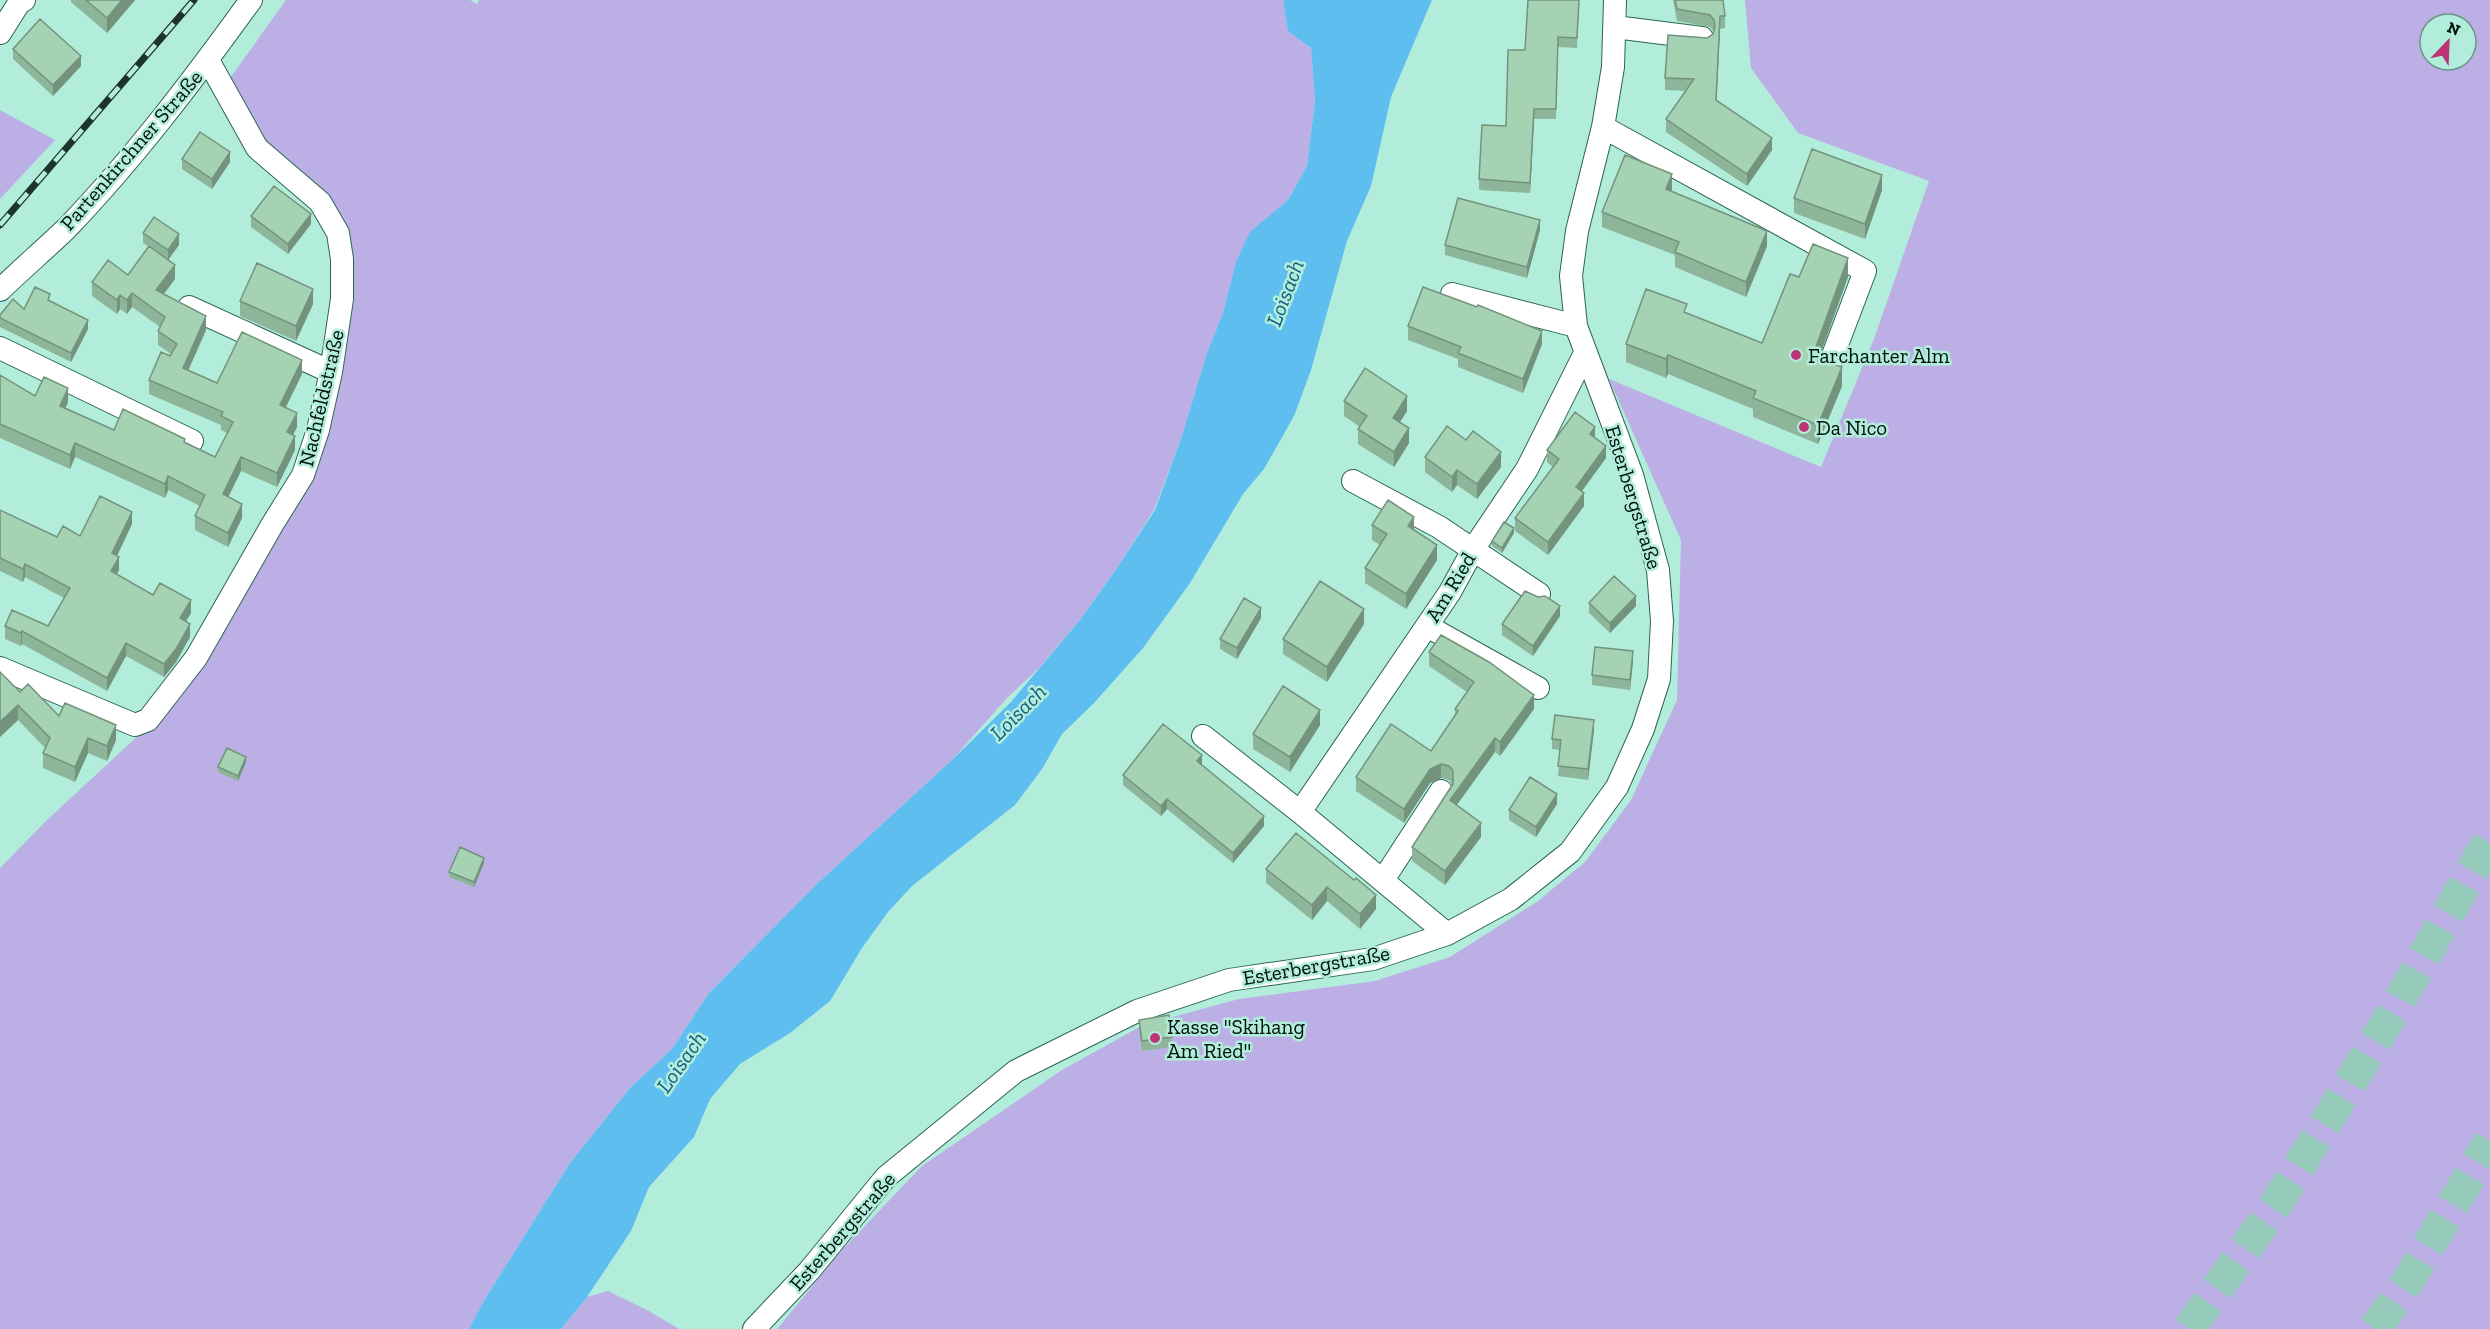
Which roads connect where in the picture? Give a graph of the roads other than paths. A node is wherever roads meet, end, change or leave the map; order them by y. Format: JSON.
{"nodes":[{"id":1,"x":251,"y":0,"type":"edge"},
{"id":2,"x":1615,"y":0,"type":"edge"},
{"id":3,"x":19,"y":1,"type":"edge"},
{"id":4,"x":1615,"y":27,"type":"junction"},
{"id":5,"x":0,"y":33,"type":"edge"},
{"id":6,"x":1702,"y":38,"type":"edge"},
{"id":7,"x":208,"y":60,"type":"junction"},
{"id":8,"x":1603,"y":127,"type":"junction"},
{"id":9,"x":0,"y":290,"type":"edge"},
{"id":10,"x":1452,"y":294,"type":"dead end"},
{"id":11,"x":189,"y":307,"type":"edge"},
{"id":12,"x":1576,"y":326,"type":"junction"},
{"id":13,"x":0,"y":348,"type":"edge"},
{"id":14,"x":1585,"y":353,"type":"junction"},
{"id":15,"x":1827,"y":371,"type":"edge"},
{"id":16,"x":331,"y":372,"type":"junction"},
{"id":17,"x":192,"y":441,"type":"dead end"},
{"id":18,"x":1353,"y":481,"type":"dead end"},
{"id":19,"x":1474,"y":548,"type":"junction"},
{"id":20,"x":1539,"y":594,"type":"edge"},
{"id":21,"x":1427,"y":626,"type":"junction"},
{"id":22,"x":0,"y":668,"type":"edge"},
{"id":23,"x":1538,"y":687,"type":"dead end"},
{"id":24,"x":1203,"y":736,"type":"dead end"},
{"id":25,"x":1441,"y":791,"type":"dead end"},
{"id":26,"x":1300,"y":812,"type":"junction"},
{"id":27,"x":1383,"y":880,"type":"junction"},
{"id":28,"x":1447,"y":934,"type":"junction"},
{"id":29,"x":754,"y":1329,"type":"edge"}],
"edges":[{"from":1,"to":7,"type":"street","name":"Partenkirchner Straße"},
{"from":2,"to":4,"type":"street","name":"Esterbergstraße"},
{"from":3,"to":5,"type":"street"},
{"from":4,"to":6,"type":"street"},
{"from":4,"to":8,"type":"street","name":"Esterbergstraße"},
{"from":7,"to":9,"type":"street","name":"Partenkirchner Straße"},
{"from":7,"to":16,"type":"street","name":"Nachfeldstraße"},
{"from":8,"to":12,"type":"street","name":"Esterbergstraße"},
{"from":8,"to":15,"type":"street"},
{"from":10,"to":12,"type":"street"},
{"from":11,"to":16,"type":"street"},
{"from":12,"to":14,"type":"street","name":"Esterbergstraße"},
{"from":13,"to":17,"type":"street"},
{"from":14,"to":19,"type":"street","name":"Am Ried"},
{"from":14,"to":28,"type":"street","name":"Esterbergstraße"},
{"from":16,"to":22,"type":"street","name":"Nachfeldstraße"},
{"from":18,"to":19,"type":"street"},
{"from":19,"to":20,"type":"street"},
{"from":19,"to":21,"type":"street","name":"Am Ried"},
{"from":21,"to":23,"type":"street"},
{"from":21,"to":26,"type":"street","name":"Am Ried"},
{"from":24,"to":26,"type":"street"},
{"from":25,"to":27,"type":"street"},
{"from":26,"to":27,"type":"street"},
{"from":27,"to":28,"type":"street"},
{"from":28,"to":29,"type":"street","name":"Esterbergstraße"}]}
